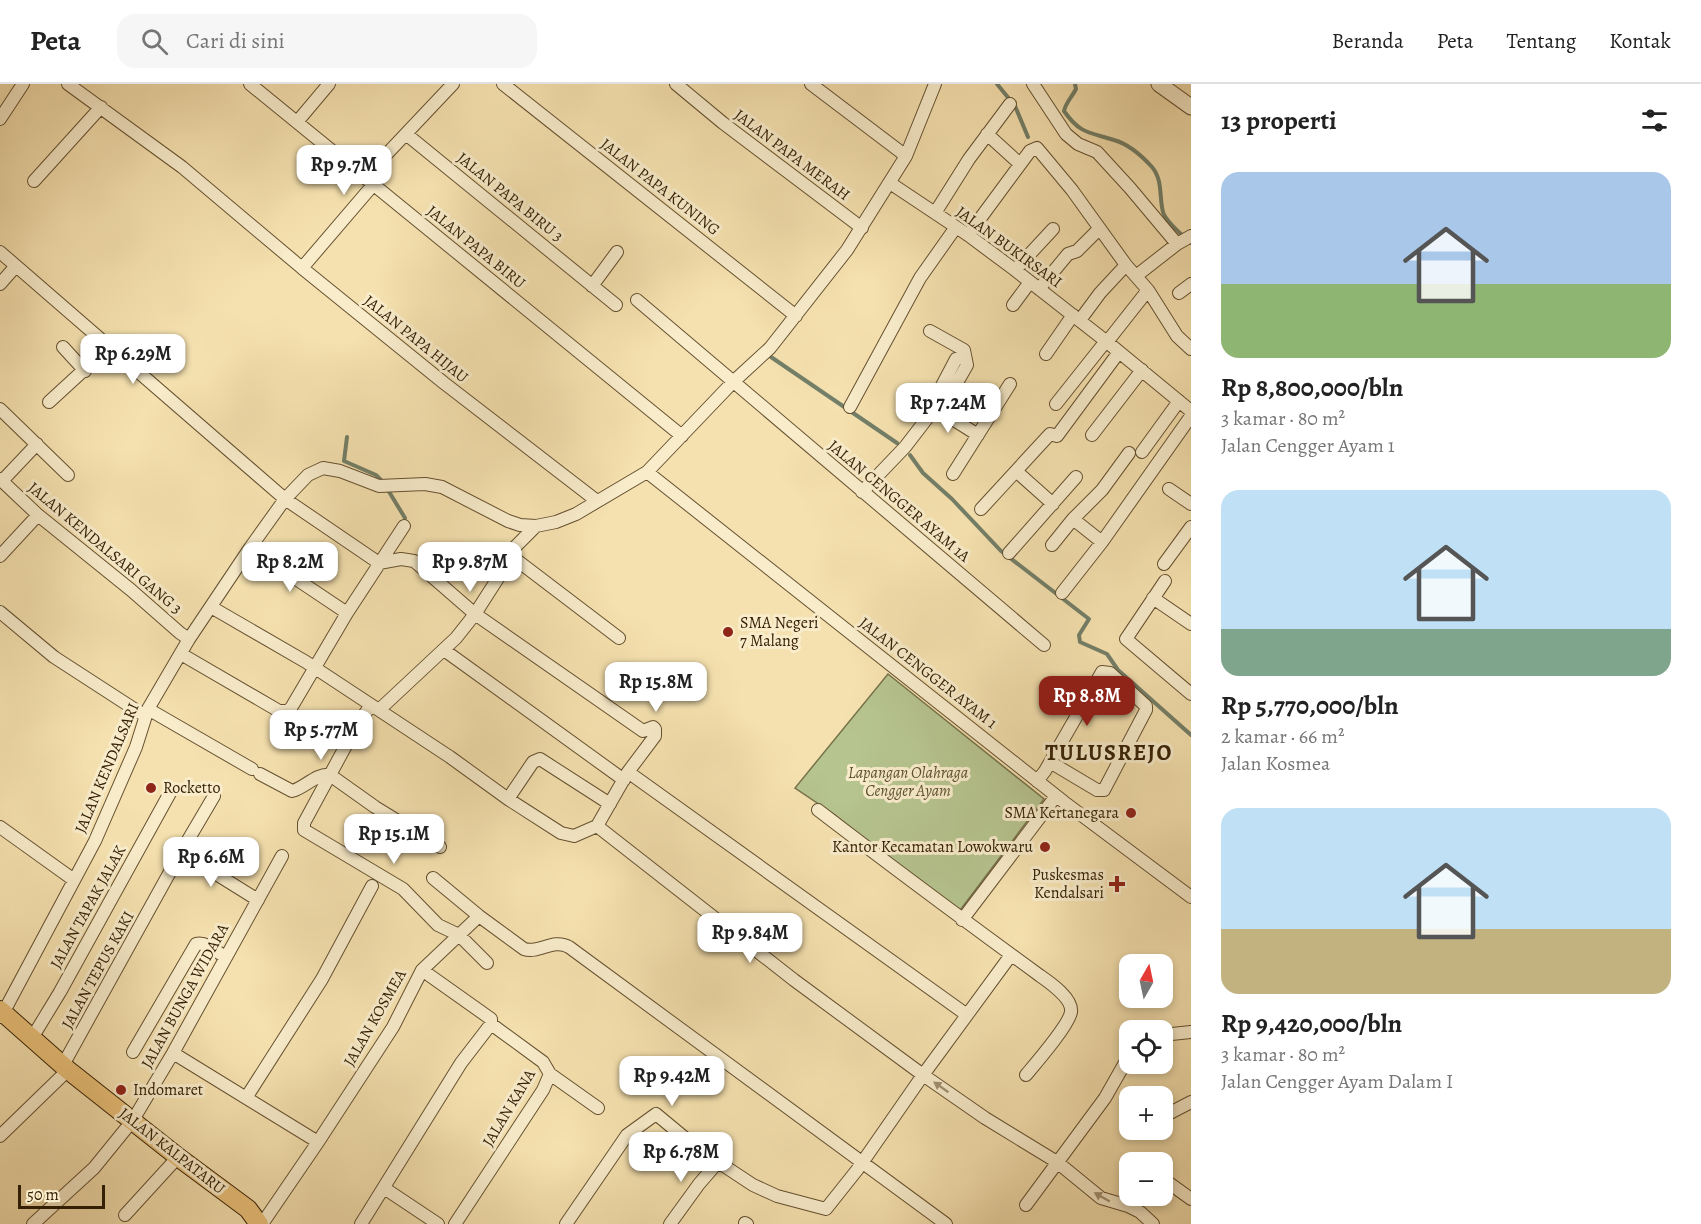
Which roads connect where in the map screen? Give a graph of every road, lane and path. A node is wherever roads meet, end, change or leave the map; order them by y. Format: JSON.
{"nodes":[{"id":1,"x":23,"y":84,"type":"edge"},
{"id":2,"x":68,"y":84,"type":"edge"},
{"id":3,"x":250,"y":84,"type":"edge"},
{"id":4,"x":328,"y":84,"type":"edge"},
{"id":5,"x":453,"y":84,"type":"edge"},
{"id":6,"x":503,"y":84,"type":"edge"},
{"id":7,"x":676,"y":84,"type":"edge"},
{"id":8,"x":810,"y":84,"type":"edge"},
{"id":9,"x":935,"y":84,"type":"edge"},
{"id":10,"x":1033,"y":84,"type":"edge"},
{"id":11,"x":1159,"y":84,"type":"edge"},
{"id":12,"x":1010,"y":104,"type":"dead end"},
{"id":13,"x":1191,"y":106,"type":"edge"},
{"id":14,"x":101,"y":107,"type":"junction"},
{"id":15,"x":0,"y":119,"type":"edge"},
{"id":16,"x":297,"y":122,"type":"junction"},
{"id":17,"x":406,"y":134,"type":"junction"},
{"id":18,"x":987,"y":134,"type":"junction"},
{"id":19,"x":906,"y":156,"type":"junction"},
{"id":20,"x":1020,"y":164,"type":"junction"},
{"id":21,"x":34,"y":181,"type":"dead end"},
{"id":22,"x":369,"y":181,"type":"junction"},
{"id":23,"x":890,"y":183,"type":"junction"},
{"id":24,"x":935,"y":213,"type":"junction"},
{"id":25,"x":956,"y":227,"type":"junction"},
{"id":26,"x":862,"y":228,"type":"junction"},
{"id":27,"x":1053,"y":229,"type":"dead end"},
{"id":28,"x":1099,"y":229,"type":"junction"},
{"id":29,"x":968,"y":235,"type":"junction"},
{"id":30,"x":1184,"y":240,"type":"edge"},
{"id":31,"x":0,"y":252,"type":"edge"},
{"id":32,"x":617,"y":252,"type":"dead end"},
{"id":33,"x":1126,"y":265,"type":"junction"},
{"id":34,"x":15,"y":267,"type":"junction"},
{"id":35,"x":302,"y":268,"type":"junction"},
{"id":36,"x":1015,"y":270,"type":"junction"},
{"id":37,"x":1136,"y":276,"type":"junction"},
{"id":38,"x":0,"y":284,"type":"edge"},
{"id":39,"x":1191,"y":284,"type":"edge"},
{"id":40,"x":1035,"y":285,"type":"junction"},
{"id":41,"x":592,"y":286,"type":"junction"},
{"id":42,"x":1148,"y":290,"type":"junction"},
{"id":43,"x":1179,"y":293,"type":"dead end"},
{"id":44,"x":637,"y":300,"type":"dead end"},
{"id":45,"x":616,"y":305,"type":"dead end"},
{"id":46,"x":1014,"y":305,"type":"dead end"},
{"id":47,"x":796,"y":316,"type":"junction"},
{"id":48,"x":1076,"y":318,"type":"junction"},
{"id":49,"x":930,"y":331,"type":"dead end"},
{"id":50,"x":1107,"y":341,"type":"junction"},
{"id":51,"x":110,"y":346,"type":"junction"},
{"id":52,"x":63,"y":347,"type":"dead end"},
{"id":53,"x":1191,"y":349,"type":"edge"},
{"id":54,"x":1119,"y":352,"type":"junction"},
{"id":55,"x":1046,"y":354,"type":"dead end"},
{"id":56,"x":1142,"y":370,"type":"junction"},
{"id":57,"x":85,"y":371,"type":"junction"},
{"id":58,"x":733,"y":382,"type":"junction"},
{"id":59,"x":1010,"y":384,"type":"dead end"},
{"id":60,"x":1179,"y":401,"type":"junction"},
{"id":61,"x":49,"y":402,"type":"dead end"},
{"id":62,"x":1056,"y":404,"type":"dead end"},
{"id":63,"x":850,"y":407,"type":"dead end"},
{"id":64,"x":935,"y":408,"type":"junction"},
{"id":65,"x":0,"y":409,"type":"edge"},
{"id":66,"x":1191,"y":411,"type":"edge"},
{"id":67,"x":1191,"y":416,"type":"edge"},
{"id":68,"x":1039,"y":424,"type":"dead end"},
{"id":69,"x":1050,"y":434,"type":"junction"},
{"id":70,"x":978,"y":435,"type":"junction"},
{"id":71,"x":1092,"y":435,"type":"dead end"},
{"id":72,"x":682,"y":436,"type":"junction"},
{"id":73,"x":37,"y":444,"type":"junction"},
{"id":74,"x":1142,"y":452,"type":"dead end"},
{"id":75,"x":1129,"y":453,"type":"dead end"},
{"id":76,"x":1016,"y":471,"type":"junction"},
{"id":77,"x":647,"y":472,"type":"junction"},
{"id":78,"x":953,"y":474,"type":"dead end"},
{"id":79,"x":68,"y":475,"type":"dead end"},
{"id":80,"x":1076,"y":477,"type":"dead end"},
{"id":81,"x":1,"y":480,"type":"edge"},
{"id":82,"x":1169,"y":489,"type":"dead end"},
{"id":83,"x":862,"y":492,"type":"junction"},
{"id":84,"x":285,"y":499,"type":"junction"},
{"id":85,"x":597,"y":501,"type":"junction"},
{"id":86,"x":1053,"y":504,"type":"junction"},
{"id":87,"x":1191,"y":504,"type":"edge"},
{"id":88,"x":981,"y":509,"type":"dead end"},
{"id":89,"x":38,"y":515,"type":"junction"},
{"id":90,"x":1073,"y":519,"type":"junction"},
{"id":91,"x":404,"y":526,"type":"dead end"},
{"id":92,"x":536,"y":526,"type":"junction"},
{"id":93,"x":1191,"y":527,"type":"edge"},
{"id":94,"x":1102,"y":542,"type":"junction"},
{"id":95,"x":1052,"y":545,"type":"dead end"},
{"id":96,"x":250,"y":548,"type":"junction"},
{"id":97,"x":1009,"y":553,"type":"dead end"},
{"id":98,"x":510,"y":555,"type":"junction"},
{"id":99,"x":0,"y":556,"type":"edge"},
{"id":100,"x":380,"y":563,"type":"junction"},
{"id":101,"x":1164,"y":564,"type":"dead end"},
{"id":102,"x":1165,"y":580,"type":"dead end"},
{"id":103,"x":1062,"y":593,"type":"dead end"},
{"id":104,"x":1154,"y":598,"type":"junction"},
{"id":105,"x":211,"y":607,"type":"junction"},
{"id":106,"x":0,"y":612,"type":"edge"},
{"id":107,"x":347,"y":613,"type":"junction"},
{"id":108,"x":475,"y":614,"type":"junction"},
{"id":109,"x":1191,"y":624,"type":"edge"},
{"id":110,"x":619,"y":638,"type":"dead end"},
{"id":111,"x":189,"y":639,"type":"junction"},
{"id":112,"x":1044,"y":645,"type":"dead end"},
{"id":113,"x":444,"y":650,"type":"junction"},
{"id":114,"x":181,"y":654,"type":"junction"},
{"id":115,"x":315,"y":668,"type":"junction"},
{"id":116,"x":1191,"y":694,"type":"edge"},
{"id":117,"x":375,"y":707,"type":"junction"},
{"id":118,"x":147,"y":713,"type":"junction"},
{"id":119,"x":1050,"y":762,"type":"junction"},
{"id":120,"x":330,"y":775,"type":"junction"},
{"id":121,"x":626,"y":776,"type":"junction"},
{"id":122,"x":1037,"y":781,"type":"junction"},
{"id":123,"x":171,"y":791,"type":"dead end"},
{"id":124,"x":214,"y":796,"type":"dead end"},
{"id":125,"x":1056,"y":796,"type":"junction"},
{"id":126,"x":508,"y":799,"type":"junction"},
{"id":127,"x":610,"y":804,"type":"junction"},
{"id":128,"x":818,"y":810,"type":"dead end"},
{"id":129,"x":597,"y":826,"type":"junction"},
{"id":130,"x":0,"y":827,"type":"edge"},
{"id":131,"x":440,"y":847,"type":"dead end"},
{"id":132,"x":181,"y":852,"type":"junction"},
{"id":133,"x":282,"y":856,"type":"dead end"},
{"id":134,"x":433,"y":878,"type":"dead end"},
{"id":135,"x":74,"y":880,"type":"junction"},
{"id":136,"x":372,"y":886,"type":"dead end"},
{"id":137,"x":1191,"y":897,"type":"edge"},
{"id":138,"x":258,"y":900,"type":"junction"},
{"id":139,"x":478,"y":916,"type":"junction"},
{"id":140,"x":962,"y":920,"type":"junction"},
{"id":141,"x":457,"y":936,"type":"junction"},
{"id":142,"x":1011,"y":955,"type":"junction"},
{"id":143,"x":225,"y":957,"type":"junction"},
{"id":144,"x":487,"y":963,"type":"dead end"},
{"id":145,"x":422,"y":970,"type":"junction"},
{"id":146,"x":1,"y":1014,"type":"edge"},
{"id":147,"x":967,"y":1015,"type":"junction"},
{"id":148,"x":492,"y":1024,"type":"junction"},
{"id":149,"x":1191,"y":1032,"type":"edge"},
{"id":150,"x":1173,"y":1034,"type":"edge"},
{"id":151,"x":32,"y":1038,"type":"junction"},
{"id":152,"x":133,"y":1052,"type":"dead end"},
{"id":153,"x":173,"y":1053,"type":"junction"},
{"id":154,"x":66,"y":1068,"type":"junction"},
{"id":155,"x":1119,"y":1073,"type":"edge"},
{"id":156,"x":550,"y":1074,"type":"junction"},
{"id":157,"x":923,"y":1075,"type":"junction"},
{"id":158,"x":1026,"y":1075,"type":"dead end"},
{"id":159,"x":246,"y":1098,"type":"junction"},
{"id":160,"x":1191,"y":1102,"type":"edge"},
{"id":161,"x":598,"y":1108,"type":"dead end"},
{"id":162,"x":1173,"y":1111,"type":"edge"},
{"id":163,"x":133,"y":1120,"type":"junction"},
{"id":164,"x":0,"y":1136,"type":"edge"},
{"id":165,"x":318,"y":1142,"type":"junction"},
{"id":166,"x":178,"y":1157,"type":"junction"},
{"id":167,"x":718,"y":1162,"type":"junction"},
{"id":168,"x":1057,"y":1162,"type":"junction"},
{"id":169,"x":862,"y":1163,"type":"junction"},
{"id":170,"x":1173,"y":1186,"type":"edge"},
{"id":171,"x":384,"y":1188,"type":"junction"},
{"id":172,"x":1191,"y":1198,"type":"edge"},
{"id":173,"x":1026,"y":1205,"type":"dead end"},
{"id":174,"x":125,"y":1215,"type":"dead end"},
{"id":175,"x":33,"y":1224,"type":"edge"},
{"id":176,"x":261,"y":1224,"type":"edge"},
{"id":177,"x":361,"y":1224,"type":"edge"},
{"id":178,"x":438,"y":1224,"type":"edge"},
{"id":179,"x":455,"y":1224,"type":"edge"},
{"id":180,"x":566,"y":1224,"type":"edge"},
{"id":181,"x":670,"y":1224,"type":"edge"},
{"id":182,"x":946,"y":1224,"type":"edge"},
{"id":183,"x":1153,"y":1224,"type":"edge"}],
"edges":[{"from":1,"to":15,"type":"street"},
{"from":2,"to":14,"type":"street","name":"JALAN PAPA HIJAU"},
{"from":3,"to":16,"type":"street","name":"JALAN PAPA BIRU"},
{"from":4,"to":16,"type":"street"},
{"from":5,"to":17,"type":"street"},
{"from":6,"to":47,"type":"street","name":"JALAN PAPA KUNING"},
{"from":7,"to":26,"type":"street","name":"JALAN PAPA MERAH"},
{"from":8,"to":19,"type":"street"},
{"from":9,"to":19,"type":"street"},
{"from":10,"to":30,"type":"street"},
{"from":11,"to":13,"type":"street"},
{"from":12,"to":18,"type":"street"},
{"from":14,"to":21,"type":"street"},
{"from":14,"to":35,"type":"street","name":"JALAN PAPA HIJAU"},
{"from":16,"to":22,"type":"street","name":"JALAN PAPA BIRU"},
{"from":17,"to":22,"type":"street"},
{"from":17,"to":41,"type":"street","name":"JALAN PAPA BIRU 3"},
{"from":18,"to":20,"type":"street"},
{"from":18,"to":24,"type":"street"},
{"from":19,"to":23,"type":"street"},
{"from":20,"to":28,"type":"street"},
{"from":20,"to":29,"type":"street"},
{"from":22,"to":35,"type":"street"},
{"from":22,"to":72,"type":"street","name":"JALAN PAPA BIRU"},
{"from":23,"to":24,"type":"street","name":"JALAN BUKIRSARI"},
{"from":23,"to":26,"type":"street","name":"JALAN KENDALSARI"},
{"from":24,"to":25,"type":"street","name":"JALAN BUKIRSARI"},
{"from":25,"to":29,"type":"street","name":"JALAN BUKIRSARI"},
{"from":25,"to":63,"type":"street"},
{"from":26,"to":47,"type":"street","name":"JALAN KENDALSARI"},
{"from":27,"to":36,"type":"street"},
{"from":28,"to":33,"type":"street"},
{"from":28,"to":40,"type":"street"},
{"from":29,"to":36,"type":"street","name":"JALAN BUKIRSARI"},
{"from":30,"to":37,"type":"street"},
{"from":31,"to":34,"type":"street"},
{"from":32,"to":41,"type":"street"},
{"from":33,"to":37,"type":"street"},
{"from":33,"to":48,"type":"street"},
{"from":34,"to":38,"type":"street"},
{"from":34,"to":51,"type":"street"},
{"from":35,"to":85,"type":"street","name":"JALAN PAPA HIJAU"},
{"from":36,"to":40,"type":"street","name":"JALAN BUKIRSARI"},
{"from":37,"to":42,"type":"street"},
{"from":39,"to":43,"type":"street"},
{"from":40,"to":46,"type":"street"},
{"from":40,"to":48,"type":"street","name":"JALAN BUKIRSARI"},
{"from":41,"to":45,"type":"street","name":"JALAN PAPA BIRU 3"},
{"from":42,"to":50,"type":"street"},
{"from":42,"to":53,"type":"street"},
{"from":44,"to":58,"type":"street","name":"JALAN CENGGER AYAM 1A"},
{"from":47,"to":58,"type":"street","name":"JALAN KENDALSARI"},
{"from":48,"to":50,"type":"street","name":"JALAN BUKIRSARI"},
{"from":48,"to":55,"type":"street"},
{"from":49,"to":64,"type":"street"},
{"from":50,"to":54,"type":"street","name":"JALAN BUKIRSARI"},
{"from":50,"to":62,"type":"street"},
{"from":51,"to":57,"type":"street"},
{"from":51,"to":84,"type":"street"},
{"from":52,"to":57,"type":"street"},
{"from":54,"to":56,"type":"street","name":"JALAN BUKIRSARI"},
{"from":54,"to":69,"type":"street"},
{"from":56,"to":60,"type":"street","name":"JALAN BUKIRSARI"},
{"from":56,"to":71,"type":"street"},
{"from":57,"to":61,"type":"street"},
{"from":58,"to":72,"type":"street","name":"JALAN KENDALSARI"},
{"from":58,"to":83,"type":"street","name":"JALAN CENGGER AYAM 1A"},
{"from":59,"to":70,"type":"street"},
{"from":60,"to":66,"type":"street","name":"JALAN BUKIRSARI"},
{"from":60,"to":74,"type":"street"},
{"from":64,"to":70,"type":"street"},
{"from":64,"to":83,"type":"street"},
{"from":65,"to":73,"type":"street"},
{"from":67,"to":94,"type":"street"},
{"from":68,"to":69,"type":"street"},
{"from":69,"to":76,"type":"street"},
{"from":70,"to":78,"type":"street"},
{"from":72,"to":77,"type":"street","name":"JALAN KENDALSARI"},
{"from":73,"to":79,"type":"street"},
{"from":73,"to":81,"type":"street"},
{"from":75,"to":90,"type":"street"},
{"from":76,"to":86,"type":"street"},
{"from":76,"to":88,"type":"street"},
{"from":77,"to":85,"type":"street","name":"JALAN KENDALSARI"},
{"from":77,"to":122,"type":"street","name":"JALAN CENGGER AYAM 1"},
{"from":80,"to":86,"type":"street"},
{"from":81,"to":89,"type":"street","name":"JALAN KENDALSARI GANG 3"},
{"from":82,"to":87,"type":"street"},
{"from":83,"to":112,"type":"street","name":"JALAN CENGGER AYAM 1A"},
{"from":84,"to":92,"type":"street","name":"JALAN KENDALSARI"},
{"from":84,"to":96,"type":"street","name":"JALAN KENDALSARI"},
{"from":84,"to":100,"type":"street"},
{"from":85,"to":92,"type":"street","name":"JALAN KENDALSARI"},
{"from":86,"to":97,"type":"street"},
{"from":89,"to":99,"type":"street"},
{"from":89,"to":111,"type":"street","name":"JALAN KENDALSARI GANG 3"},
{"from":90,"to":94,"type":"street"},
{"from":90,"to":95,"type":"street"},
{"from":91,"to":100,"type":"street"},
{"from":92,"to":98,"type":"street"},
{"from":93,"to":101,"type":"street"},
{"from":94,"to":103,"type":"street"},
{"from":96,"to":105,"type":"street","name":"JALAN KENDALSARI"},
{"from":96,"to":107,"type":"street"},
{"from":98,"to":108,"type":"street"},
{"from":98,"to":110,"type":"street"},
{"from":100,"to":107,"type":"street"},
{"from":100,"to":108,"type":"street"},
{"from":102,"to":104,"type":"street"},
{"from":104,"to":109,"type":"street"},
{"from":104,"to":116,"type":"street"},
{"from":105,"to":111,"type":"street","name":"JALAN KENDALSARI"},
{"from":105,"to":115,"type":"street"},
{"from":106,"to":118,"type":"street"},
{"from":107,"to":115,"type":"street"},
{"from":108,"to":113,"type":"street"},
{"from":108,"to":121,"type":"street"},
{"from":111,"to":114,"type":"street","name":"JALAN KENDALSARI"},
{"from":113,"to":117,"type":"street"},
{"from":113,"to":121,"type":"street"},
{"from":114,"to":115,"type":"street"},
{"from":114,"to":118,"type":"street","name":"JALAN KENDALSARI"},
{"from":115,"to":117,"type":"street"},
{"from":117,"to":120,"type":"street"},
{"from":117,"to":126,"type":"street"},
{"from":118,"to":120,"type":"street"},
{"from":118,"to":135,"type":"street","name":"JALAN KENDALSARI"},
{"from":119,"to":119,"type":"street"},
{"from":119,"to":122,"type":"street"},
{"from":120,"to":131,"type":"street"},
{"from":120,"to":141,"type":"street"},
{"from":121,"to":127,"type":"street"},
{"from":121,"to":147,"type":"street"},
{"from":122,"to":125,"type":"street","name":"JALAN CENGGER AYAM 1"},
{"from":123,"to":151,"type":"street","name":"JALAN TAPAK JALAK"},
{"from":124,"to":132,"type":"street","name":"JALAN TEPUS KAKI"},
{"from":125,"to":137,"type":"street","name":"JALAN CENGGER AYAM 1"},
{"from":125,"to":140,"type":"street"},
{"from":126,"to":127,"type":"street"},
{"from":126,"to":129,"type":"street"},
{"from":127,"to":129,"type":"street"},
{"from":128,"to":140,"type":"street"},
{"from":129,"to":157,"type":"street"},
{"from":130,"to":135,"type":"street"},
{"from":132,"to":138,"type":"street"},
{"from":132,"to":154,"type":"street","name":"JALAN TEPUS KAKI"},
{"from":133,"to":138,"type":"street","name":"JALAN BUNGA WIDARA"},
{"from":134,"to":139,"type":"street"},
{"from":135,"to":146,"type":"street","name":"JALAN KENDALSARI"},
{"from":136,"to":159,"type":"street"},
{"from":138,"to":143,"type":"street","name":"JALAN BUNGA WIDARA"},
{"from":139,"to":141,"type":"street","name":"JALAN KOSMEA"},
{"from":139,"to":169,"type":"street"},
{"from":140,"to":142,"type":"street"},
{"from":141,"to":144,"type":"street"},
{"from":141,"to":145,"type":"street","name":"JALAN KOSMEA"},
{"from":142,"to":147,"type":"street"},
{"from":142,"to":158,"type":"street"},
{"from":143,"to":152,"type":"street"},
{"from":143,"to":153,"type":"street","name":"JALAN BUNGA WIDARA"},
{"from":145,"to":148,"type":"street","name":"JALAN KANA"},
{"from":145,"to":165,"type":"street","name":"JALAN KOSMEA"},
{"from":146,"to":151,"type":"main road","name":"JALAN KALPATARU"},
{"from":147,"to":157,"type":"street"},
{"from":148,"to":156,"type":"street","name":"JALAN KANA"},
{"from":148,"to":171,"type":"street"},
{"from":149,"to":150,"type":"street"},
{"from":151,"to":154,"type":"main road","name":"JALAN KALPATARU"},
{"from":153,"to":159,"type":"street"},
{"from":153,"to":163,"type":"street","name":"JALAN BUNGA WIDARA"},
{"from":154,"to":163,"type":"main road","name":"JALAN KALPATARU"},
{"from":154,"to":164,"type":"street","name":"JALAN TEPUS KAKI"},
{"from":155,"to":168,"type":"street"},
{"from":156,"to":161,"type":"street"},
{"from":156,"to":179,"type":"street","name":"JALAN KANA"},
{"from":168,"to":157,"type":"street","one_way":true},
{"from":157,"to":169,"type":"street"},
{"from":159,"to":165,"type":"street"},
{"from":160,"to":162,"type":"street"},
{"from":163,"to":166,"type":"main road","name":"JALAN KALPATARU"},
{"from":163,"to":175,"type":"street","name":"JALAN BUNGA WIDARA"},
{"from":165,"to":176,"type":"street","name":"JALAN KOSMEA"},
{"from":166,"to":174,"type":"street"},
{"from":166,"to":176,"type":"main road","name":"JALAN KALPATARU"},
{"from":167,"to":169,"type":"street"},
{"from":167,"to":180,"type":"street"},
{"from":167,"to":181,"type":"street"},
{"from":168,"to":173,"type":"street"},
{"from":183,"to":168,"type":"street","one_way":true},
{"from":169,"to":182,"type":"street"},
{"from":170,"to":172,"type":"street"},
{"from":171,"to":177,"type":"street"},
{"from":171,"to":178,"type":"street"}]}
